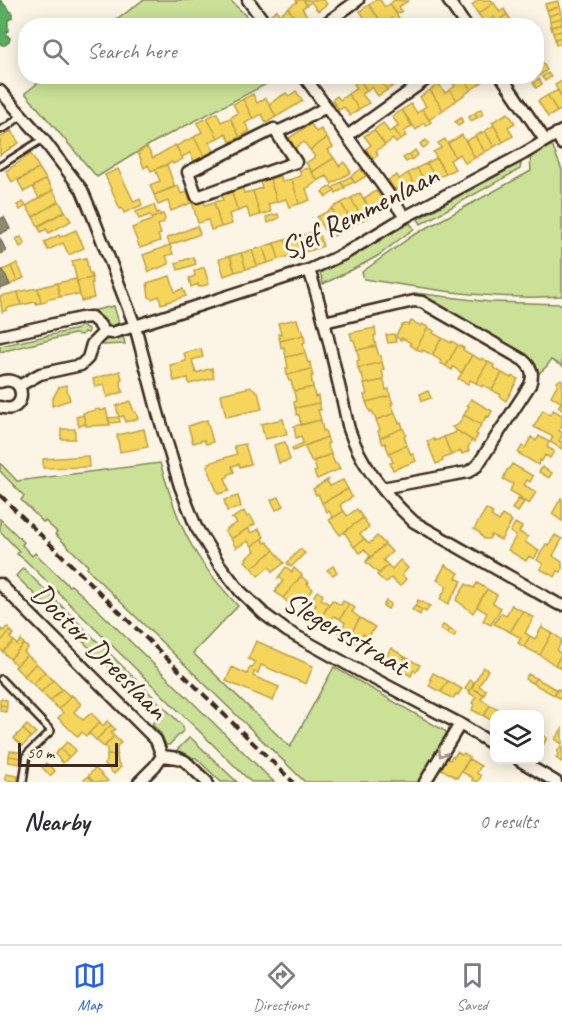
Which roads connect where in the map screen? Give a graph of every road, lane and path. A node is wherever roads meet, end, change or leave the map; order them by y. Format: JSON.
{"nodes":[{"id":1,"x":248,"y":0,"type":"edge"},
{"id":2,"x":358,"y":0,"type":"edge"},
{"id":3,"x":448,"y":0,"type":"edge"},
{"id":4,"x":261,"y":18,"type":"edge"},
{"id":5,"x":333,"y":18,"type":"edge"},
{"id":6,"x":460,"y":18,"type":"edge"},
{"id":7,"x":310,"y":84,"type":"edge"},
{"id":8,"x":420,"y":84,"type":"edge"},
{"id":9,"x":506,"y":84,"type":"edge"},
{"id":10,"x":0,"y":91,"type":"edge"},
{"id":11,"x":326,"y":107,"type":"junction"},
{"id":12,"x":22,"y":115,"type":"junction"},
{"id":13,"x":0,"y":130,"type":"edge"},
{"id":14,"x":277,"y":132,"type":"junction"},
{"id":15,"x":560,"y":132,"type":"edge"},
{"id":16,"x":347,"y":136,"type":"junction"},
{"id":17,"x":43,"y":139,"type":"junction"},
{"id":18,"x":545,"y":140,"type":"junction"},
{"id":19,"x":562,"y":144,"type":"edge"},
{"id":20,"x":0,"y":166,"type":"edge"},
{"id":21,"x":405,"y":217,"type":"junction"},
{"id":22,"x":309,"y":270,"type":"junction"},
{"id":23,"x":324,"y":322,"type":"junction"},
{"id":24,"x":135,"y":326,"type":"junction"},
{"id":25,"x":104,"y":332,"type":"junction"},
{"id":26,"x":0,"y":336,"type":"edge"},
{"id":27,"x":0,"y":382,"type":"edge"},
{"id":28,"x":18,"y":386,"type":"junction"},
{"id":29,"x":0,"y":407,"type":"edge"},
{"id":30,"x":382,"y":488,"type":"junction"},
{"id":31,"x":0,"y":584,"type":"edge"},
{"id":32,"x":561,"y":604,"type":"edge"},
{"id":33,"x":1,"y":679,"type":"edge"},
{"id":34,"x":460,"y":724,"type":"junction"},
{"id":35,"x":490,"y":742,"type":"edge"},
{"id":36,"x":162,"y":756,"type":"junction"},
{"id":37,"x":527,"y":764,"type":"edge"},
{"id":38,"x":23,"y":782,"type":"edge"},
{"id":39,"x":139,"y":782,"type":"edge"},
{"id":40,"x":207,"y":782,"type":"edge"},
{"id":41,"x":425,"y":782,"type":"edge"},
{"id":42,"x":556,"y":782,"type":"edge"}],
"edges":[{"from":1,"to":4,"type":"street"},
{"from":2,"to":5,"type":"street"},
{"from":3,"to":6,"type":"street"},
{"from":7,"to":11,"type":"street"},
{"from":8,"to":16,"type":"street"},
{"from":9,"to":18,"type":"street"},
{"from":10,"to":12,"type":"street","name":"Slegersstraat"},
{"from":11,"to":14,"type":"street"},
{"from":11,"to":16,"type":"street"},
{"from":12,"to":13,"type":"lane"},
{"from":12,"to":17,"type":"street","name":"Slegersstraat"},
{"from":14,"to":14,"type":"street"},
{"from":15,"to":18,"type":"street","name":"Sjef Remmenlaan"},
{"from":15,"to":19,"type":"street"},
{"from":16,"to":21,"type":"street"},
{"from":17,"to":20,"type":"lane"},
{"from":17,"to":24,"type":"street","name":"Slegersstraat"},
{"from":18,"to":21,"type":"street","name":"Sjef Remmenlaan"},
{"from":21,"to":22,"type":"street","name":"Sjef Remmenlaan"},
{"from":22,"to":23,"type":"street"},
{"from":22,"to":24,"type":"street","name":"Sjef Remmenlaan"},
{"from":23,"to":30,"type":"street"},
{"from":23,"to":30,"type":"street"},
{"from":24,"to":25,"type":"street"},
{"from":24,"to":34,"type":"street","name":"Slegersstraat"},
{"from":25,"to":26,"type":"street"},
{"from":25,"to":28,"type":"street"},
{"from":27,"to":28,"type":"street"},
{"from":28,"to":29,"type":"street"},
{"from":30,"to":32,"type":"street"},
{"from":31,"to":36,"type":"street","name":"Doctor Dreeslaan"},
{"from":33,"to":38,"type":"lane"},
{"from":34,"to":35,"type":"street","name":"Slegersstraat"},
{"from":34,"to":41,"type":"street","one_way":true},
{"from":36,"to":39,"type":"street","name":"Doctor Dreeslaan"},
{"from":36,"to":40,"type":"street"},
{"from":37,"to":42,"type":"street"}]}
